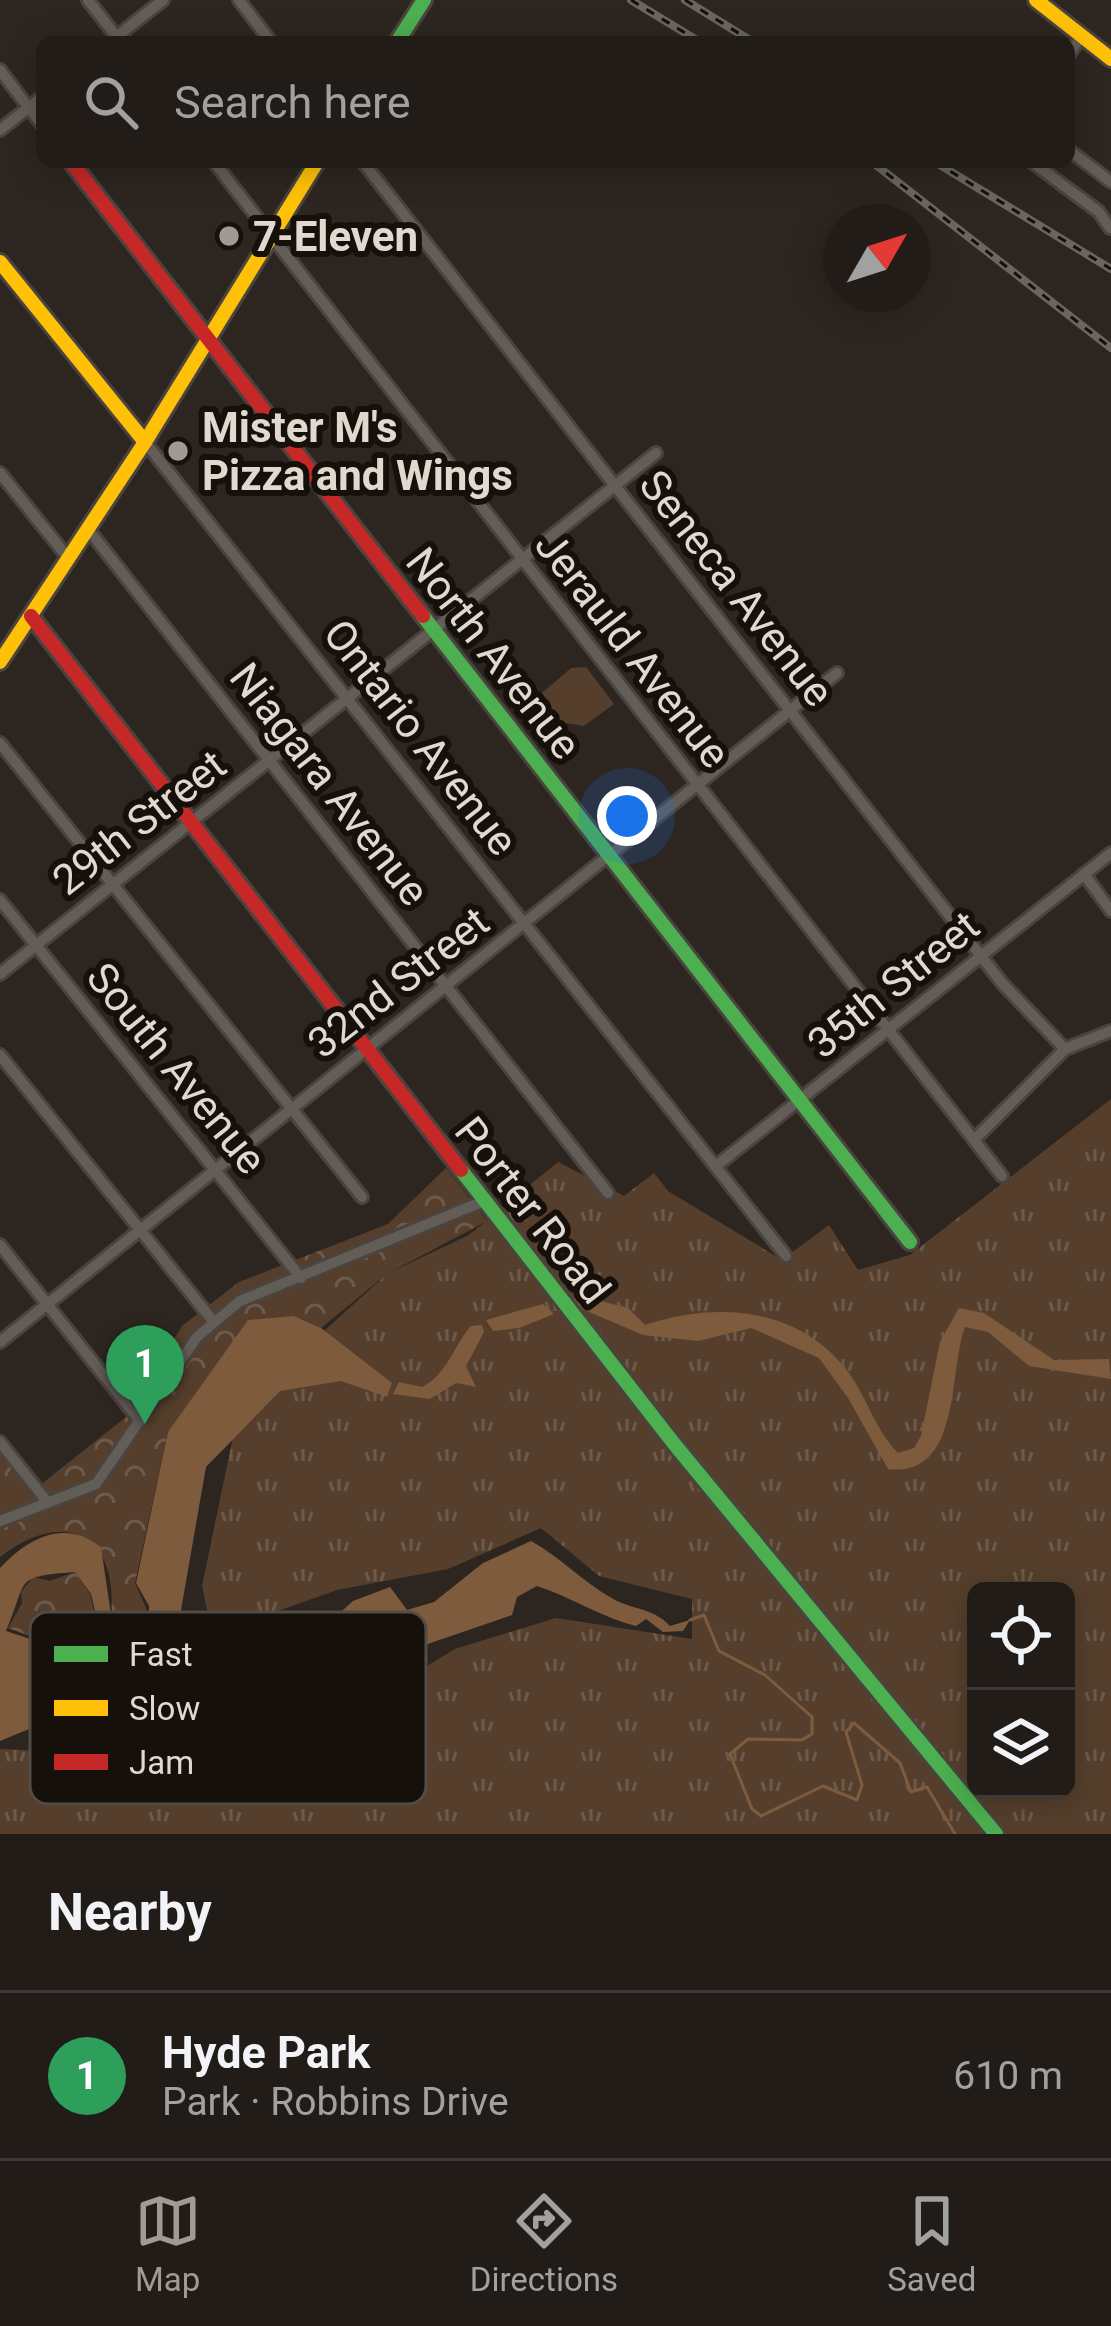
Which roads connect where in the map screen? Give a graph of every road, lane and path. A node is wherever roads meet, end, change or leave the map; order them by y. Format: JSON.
{"nodes":[{"id":1,"x":88,"y":0,"type":"edge"},
{"id":2,"x":163,"y":0,"type":"edge"},
{"id":3,"x":239,"y":0,"type":"edge"},
{"id":4,"x":424,"y":0,"type":"edge"},
{"id":5,"x":1036,"y":0,"type":"edge"},
{"id":6,"x":113,"y":36,"type":"edge"},
{"id":7,"x":121,"y":36,"type":"edge"},
{"id":8,"x":266,"y":36,"type":"edge"},
{"id":9,"x":401,"y":36,"type":"edge"},
{"id":10,"x":1082,"y":36,"type":"junction"},
{"id":11,"x":1075,"y":45,"type":"edge"},
{"id":12,"x":1110,"y":56,"type":"edge"},
{"id":13,"x":0,"y":70,"type":"edge"},
{"id":14,"x":36,"y":101,"type":"edge"},
{"id":15,"x":28,"y":107,"type":"junction"},
{"id":16,"x":36,"y":117,"type":"edge"},
{"id":17,"x":0,"y":130,"type":"edge"},
{"id":18,"x":1075,"y":155,"type":"edge"},
{"id":19,"x":76,"y":168,"type":"edge"},
{"id":20,"x":219,"y":168,"type":"edge"},
{"id":21,"x":313,"y":168,"type":"edge"},
{"id":22,"x":368,"y":168,"type":"edge"},
{"id":23,"x":1040,"y":168,"type":"edge"},
{"id":24,"x":1111,"y":182,"type":"edge"},
{"id":25,"x":1110,"y":228,"type":"edge"},
{"id":26,"x":271,"y":236,"type":"junction"},
{"id":27,"x":0,"y":262,"type":"edge"},
{"id":28,"x":209,"y":341,"type":"junction"},
{"id":29,"x":145,"y":442,"type":"junction"},
{"id":30,"x":656,"y":453,"type":"dead end"},
{"id":31,"x":0,"y":473,"type":"edge"},
{"id":32,"x":614,"y":485,"type":"junction"},
{"id":33,"x":88,"y":529,"type":"junction"},
{"id":34,"x":69,"y":559,"type":"junction"},
{"id":35,"x":521,"y":559,"type":"junction"},
{"id":36,"x":32,"y":616,"type":"junction"},
{"id":37,"x":434,"y":629,"type":"junction"},
{"id":38,"x":0,"y":662,"type":"edge"},
{"id":39,"x":837,"y":673,"type":"dead end"},
{"id":40,"x":348,"y":697,"type":"junction"},
{"id":41,"x":790,"y":711,"type":"junction"},
{"id":42,"x":0,"y":743,"type":"edge"},
{"id":43,"x":270,"y":761,"type":"junction"},
{"id":44,"x":697,"y":784,"type":"junction"},
{"id":45,"x":188,"y":823,"type":"junction"},
{"id":46,"x":1111,"y":853,"type":"edge"},
{"id":47,"x":610,"y":854,"type":"junction"},
{"id":48,"x":1084,"y":874,"type":"junction"},
{"id":49,"x":113,"y":885,"type":"junction"},
{"id":50,"x":0,"y":900,"type":"edge"},
{"id":51,"x":1111,"y":911,"type":"edge"},
{"id":52,"x":525,"y":923,"type":"junction"},
{"id":53,"x":36,"y":944,"type":"junction"},
{"id":54,"x":981,"y":955,"type":"junction"},
{"id":55,"x":0,"y":974,"type":"edge"},
{"id":56,"x":446,"y":987,"type":"junction"},
{"id":57,"x":887,"y":1030,"type":"junction"},
{"id":58,"x":1111,"y":1031,"type":"edge"},
{"id":59,"x":1065,"y":1049,"type":"junction"},
{"id":60,"x":366,"y":1050,"type":"junction"},
{"id":61,"x":0,"y":1055,"type":"edge"},
{"id":62,"x":802,"y":1100,"type":"junction"},
{"id":63,"x":291,"y":1109,"type":"junction"},
{"id":64,"x":974,"y":1140,"type":"junction"},
{"id":65,"x":716,"y":1166,"type":"junction"},
{"id":66,"x":216,"y":1169,"type":"junction"},
{"id":67,"x":1002,"y":1177,"type":"dead end"},
{"id":68,"x":608,"y":1193,"type":"dead end"},
{"id":69,"x":362,"y":1197,"type":"dead end"},
{"id":70,"x":484,"y":1201,"type":"junction"},
{"id":71,"x":140,"y":1230,"type":"junction"},
{"id":72,"x":910,"y":1242,"type":"dead end"},
{"id":73,"x":0,"y":1245,"type":"edge"},
{"id":74,"x":786,"y":1256,"type":"dead end"},
{"id":75,"x":301,"y":1277,"type":"junction"},
{"id":76,"x":47,"y":1304,"type":"junction"},
{"id":77,"x":213,"y":1321,"type":"junction"},
{"id":78,"x":0,"y":1342,"type":"edge"},
{"id":79,"x":140,"y":1421,"type":"junction"},
{"id":80,"x":0,"y":1442,"type":"edge"},
{"id":81,"x":48,"y":1503,"type":"junction"},
{"id":82,"x":0,"y":1521,"type":"edge"},
{"id":83,"x":996,"y":1834,"type":"edge"}],
"edges":[{"from":1,"to":6,"type":"street"},
{"from":2,"to":7,"type":"street"},
{"from":3,"to":8,"type":"street"},
{"from":4,"to":9,"type":"main road"},
{"from":5,"to":10,"type":"main road"},
{"from":10,"to":11,"type":"street"},
{"from":10,"to":12,"type":"main road"},
{"from":13,"to":15,"type":"street"},
{"from":14,"to":15,"type":"street"},
{"from":15,"to":16,"type":"street"},
{"from":15,"to":17,"type":"street"},
{"from":18,"to":24,"type":"street"},
{"from":19,"to":28,"type":"main road","name":"North Avenue"},
{"from":20,"to":26,"type":"street","name":"Jerauld Avenue"},
{"from":21,"to":26,"type":"main road"},
{"from":22,"to":32,"type":"street","name":"Seneca Avenue"},
{"from":23,"to":25,"type":"street"},
{"from":26,"to":28,"type":"main road"},
{"from":26,"to":35,"type":"street","name":"Jerauld Avenue"},
{"from":27,"to":29,"type":"main road","name":"Ontario Avenue"},
{"from":28,"to":29,"type":"main road"},
{"from":28,"to":37,"type":"main road","name":"North Avenue"},
{"from":29,"to":33,"type":"main road"},
{"from":29,"to":40,"type":"street","name":"Ontario Avenue"},
{"from":30,"to":32,"type":"street","name":"29th Street"},
{"from":31,"to":34,"type":"street"},
{"from":32,"to":35,"type":"street","name":"29th Street"},
{"from":32,"to":41,"type":"street","name":"Seneca Avenue"},
{"from":33,"to":34,"type":"main road"},
{"from":33,"to":43,"type":"street","name":"Niagara Avenue"},
{"from":34,"to":36,"type":"main road"},
{"from":35,"to":37,"type":"street","name":"29th Street"},
{"from":35,"to":44,"type":"street","name":"Jerauld Avenue"},
{"from":36,"to":38,"type":"main road"},
{"from":36,"to":45,"type":"main road","name":"Porter Road"},
{"from":37,"to":40,"type":"street","name":"29th Street"},
{"from":37,"to":47,"type":"main road","name":"North Avenue"},
{"from":39,"to":41,"type":"street","name":"32nd Street"},
{"from":40,"to":43,"type":"street","name":"29th Street"},
{"from":40,"to":52,"type":"street","name":"Ontario Avenue"},
{"from":41,"to":44,"type":"street","name":"32nd Street"},
{"from":41,"to":54,"type":"street","name":"Seneca Avenue"},
{"from":42,"to":49,"type":"street"},
{"from":43,"to":45,"type":"street","name":"29th Street"},
{"from":43,"to":56,"type":"street","name":"Niagara Avenue"},
{"from":44,"to":47,"type":"street","name":"32nd Street"},
{"from":44,"to":57,"type":"street","name":"Jerauld Avenue"},
{"from":45,"to":49,"type":"street","name":"29th Street"},
{"from":45,"to":60,"type":"main road","name":"Porter Road"},
{"from":46,"to":48,"type":"street","name":"35th Street"},
{"from":47,"to":52,"type":"street","name":"32nd Street"},
{"from":47,"to":62,"type":"main road","name":"North Avenue"},
{"from":48,"to":51,"type":"street"},
{"from":48,"to":54,"type":"street","name":"35th Street"},
{"from":49,"to":53,"type":"street","name":"29th Street"},
{"from":49,"to":63,"type":"street"},
{"from":50,"to":53,"type":"street","name":"South Avenue"},
{"from":52,"to":56,"type":"street","name":"32nd Street"},
{"from":52,"to":65,"type":"street","name":"Ontario Avenue"},
{"from":53,"to":55,"type":"street","name":"29th Street"},
{"from":53,"to":66,"type":"street","name":"South Avenue"},
{"from":54,"to":57,"type":"street","name":"35th Street"},
{"from":54,"to":59,"type":"street","name":"Seneca Avenue"},
{"from":56,"to":60,"type":"street","name":"32nd Street"},
{"from":56,"to":68,"type":"street","name":"Niagara Avenue"},
{"from":57,"to":62,"type":"street","name":"35th Street"},
{"from":57,"to":64,"type":"street","name":"Jerauld Avenue"},
{"from":58,"to":59,"type":"street"},
{"from":59,"to":64,"type":"street"},
{"from":60,"to":63,"type":"street","name":"32nd Street"},
{"from":60,"to":70,"type":"main road","name":"Porter Road"},
{"from":61,"to":71,"type":"street"},
{"from":62,"to":65,"type":"street","name":"35th Street"},
{"from":62,"to":72,"type":"main road","name":"North Avenue"},
{"from":63,"to":66,"type":"street","name":"32nd Street"},
{"from":63,"to":69,"type":"street"},
{"from":64,"to":67,"type":"street","name":"Jerauld Avenue"},
{"from":65,"to":74,"type":"street","name":"Ontario Avenue"},
{"from":66,"to":71,"type":"street","name":"32nd Street"},
{"from":66,"to":75,"type":"street","name":"South Avenue"},
{"from":70,"to":75,"type":"street"},
{"from":70,"to":83,"type":"main road","name":"Porter Road"},
{"from":71,"to":76,"type":"street","name":"32nd Street"},
{"from":71,"to":77,"type":"street"},
{"from":73,"to":76,"type":"street"},
{"from":75,"to":77,"type":"street"},
{"from":76,"to":78,"type":"street","name":"32nd Street"},
{"from":76,"to":79,"type":"street"},
{"from":77,"to":79,"type":"street"},
{"from":79,"to":81,"type":"street"},
{"from":80,"to":81,"type":"street"},
{"from":81,"to":82,"type":"street"}]}
